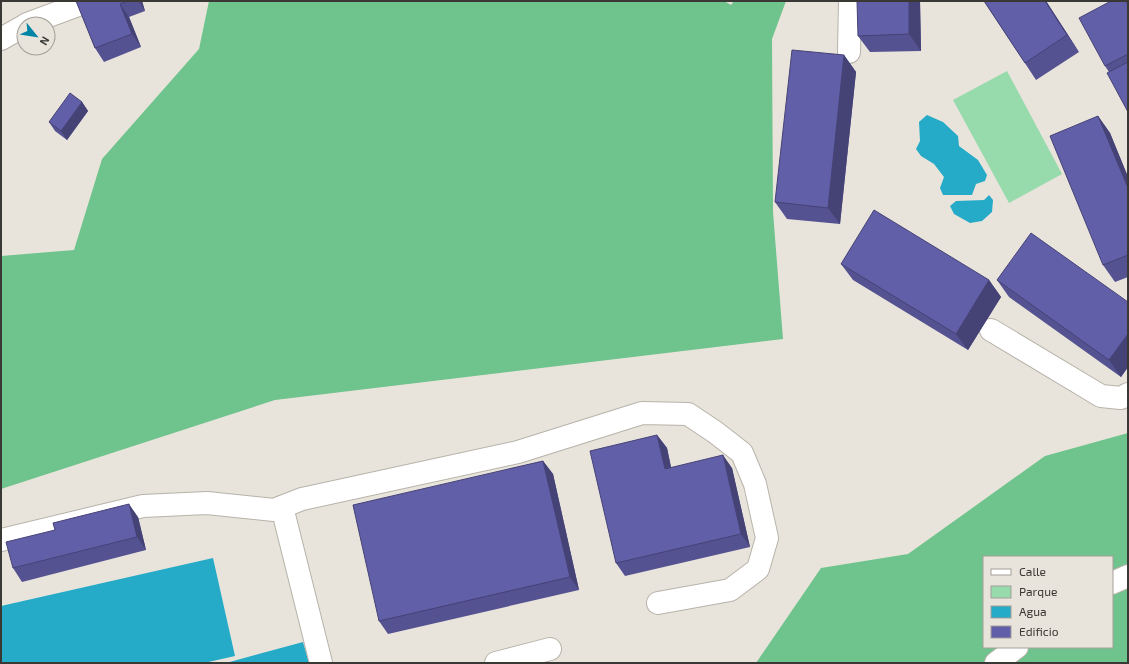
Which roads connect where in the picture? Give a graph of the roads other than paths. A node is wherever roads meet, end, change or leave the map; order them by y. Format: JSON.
{"nodes":[{"id":1,"x":89,"y":1,"type":"edge"},
{"id":2,"x":850,"y":1,"type":"edge"},
{"id":3,"x":49,"y":16,"type":"edge"},
{"id":4,"x":16,"y":31,"type":"edge"},
{"id":5,"x":1,"y":39,"type":"edge"},
{"id":6,"x":848,"y":52,"type":"dead end"},
{"id":7,"x":991,"y":330,"type":"dead end"},
{"id":8,"x":1128,"y":394,"type":"edge"},
{"id":9,"x":282,"y":507,"type":"junction"},
{"id":10,"x":1,"y":540,"type":"edge"},
{"id":11,"x":1128,"y":576,"type":"edge"},
{"id":12,"x":1113,"y":583,"type":"edge"},
{"id":13,"x":658,"y":603,"type":"dead end"},
{"id":14,"x":1016,"y":648,"type":"edge"},
{"id":15,"x":550,"y":649,"type":"dead end"},
{"id":16,"x":321,"y":663,"type":"edge"},
{"id":17,"x":496,"y":663,"type":"edge"},
{"id":18,"x":996,"y":663,"type":"edge"}],
"edges":[{"from":1,"to":3,"type":"street"},
{"from":2,"to":6,"type":"street"},
{"from":4,"to":5,"type":"street"},
{"from":7,"to":8,"type":"street"},
{"from":9,"to":10,"type":"street"},
{"from":9,"to":13,"type":"street"},
{"from":9,"to":16,"type":"street"},
{"from":11,"to":12,"type":"street"},
{"from":14,"to":18,"type":"street"},
{"from":15,"to":17,"type":"street"}]}
